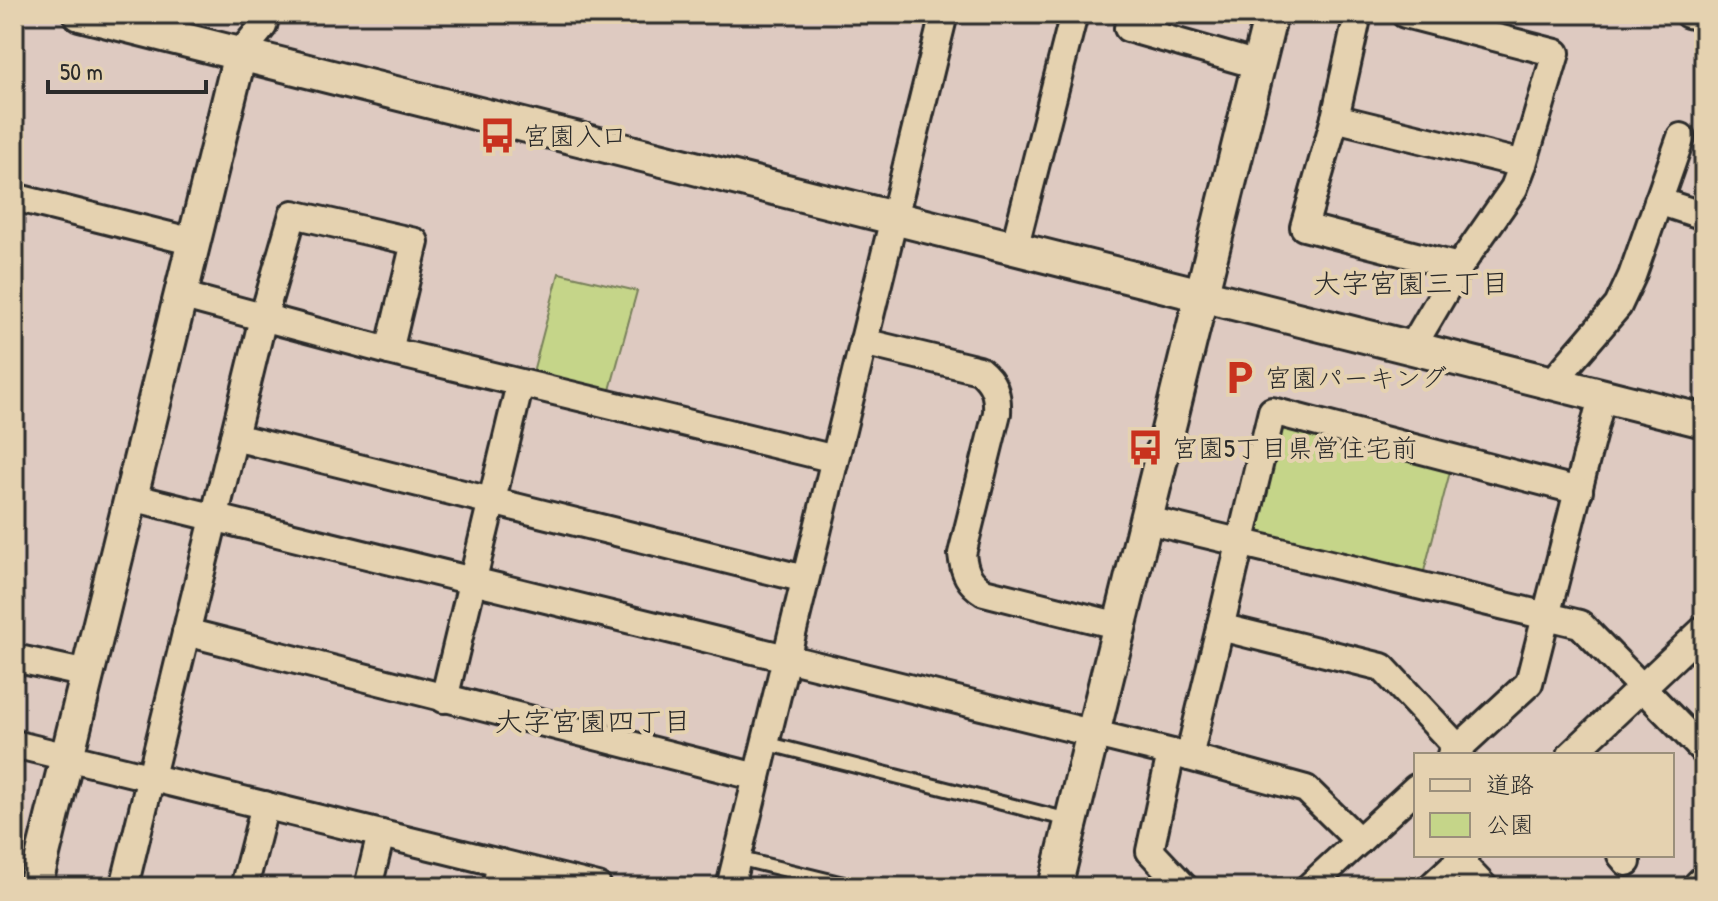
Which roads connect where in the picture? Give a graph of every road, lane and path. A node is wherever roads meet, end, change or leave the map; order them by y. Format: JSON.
{"nodes":[{"id":1,"x":80,"y":14,"type":"edge"},
{"id":2,"x":266,"y":14,"type":"edge"},
{"id":3,"x":944,"y":14,"type":"edge"},
{"id":4,"x":1074,"y":14,"type":"edge"},
{"id":5,"x":1271,"y":14,"type":"edge"},
{"id":6,"x":1358,"y":14,"type":"edge"},
{"id":7,"x":1405,"y":14,"type":"edge"},
{"id":8,"x":1688,"y":14,"type":"edge"},
{"id":9,"x":1704,"y":18,"type":"edge"},
{"id":10,"x":1128,"y":28,"type":"dead end"},
{"id":11,"x":240,"y":54,"type":"junction"},
{"id":12,"x":1258,"y":65,"type":"junction"},
{"id":13,"x":1335,"y":118,"type":"junction"},
{"id":14,"x":1681,"y":137,"type":"dead end"},
{"id":15,"x":1523,"y":164,"type":"junction"},
{"id":16,"x":14,"y":197,"type":"edge"},
{"id":17,"x":1658,"y":201,"type":"junction"},
{"id":18,"x":1704,"y":216,"type":"edge"},
{"id":19,"x":893,"y":219,"type":"junction"},
{"id":20,"x":194,"y":242,"type":"junction"},
{"id":21,"x":1014,"y":249,"type":"junction"},
{"id":22,"x":1459,"y":267,"type":"junction"},
{"id":23,"x":180,"y":295,"type":"junction"},
{"id":24,"x":1202,"y":296,"type":"junction"},
{"id":25,"x":263,"y":318,"type":"junction"},
{"id":26,"x":863,"y":342,"type":"junction"},
{"id":27,"x":1411,"y":349,"type":"junction"},
{"id":28,"x":389,"y":351,"type":"junction"},
{"id":29,"x":520,"y":384,"type":"junction"},
{"id":30,"x":1551,"y":384,"type":"junction"},
{"id":31,"x":1602,"y":397,"type":"junction"},
{"id":32,"x":1704,"y":421,"type":"edge"},
{"id":33,"x":234,"y":437,"type":"junction"},
{"id":34,"x":835,"y":459,"type":"junction"},
{"id":35,"x":1579,"y":491,"type":"junction"},
{"id":36,"x":131,"y":497,"type":"junction"},
{"id":37,"x":494,"y":500,"type":"junction"},
{"id":38,"x":214,"y":518,"type":"junction"},
{"id":39,"x":1147,"y":520,"type":"junction"},
{"id":40,"x":1241,"y":541,"type":"junction"},
{"id":41,"x":805,"y":579,"type":"junction"},
{"id":42,"x":474,"y":580,"type":"junction"},
{"id":43,"x":1547,"y":616,"type":"junction"},
{"id":44,"x":1120,"y":626,"type":"junction"},
{"id":45,"x":1220,"y":627,"type":"junction"},
{"id":46,"x":1704,"y":629,"type":"edge"},
{"id":47,"x":186,"y":632,"type":"junction"},
{"id":48,"x":14,"y":658,"type":"edge"},
{"id":49,"x":786,"y":658,"type":"junction"},
{"id":50,"x":87,"y":674,"type":"junction"},
{"id":51,"x":1642,"y":687,"type":"junction"},
{"id":52,"x":444,"y":699,"type":"junction"},
{"id":53,"x":1093,"y":735,"type":"junction"},
{"id":54,"x":765,"y":743,"type":"junction"},
{"id":55,"x":14,"y":744,"type":"edge"},
{"id":56,"x":1704,"y":751,"type":"edge"},
{"id":57,"x":1455,"y":752,"type":"edge"},
{"id":58,"x":1573,"y":753,"type":"edge"},
{"id":59,"x":1180,"y":755,"type":"junction"},
{"id":60,"x":67,"y":756,"type":"junction"},
{"id":61,"x":151,"y":777,"type":"junction"},
{"id":62,"x":757,"y":777,"type":"junction"},
{"id":63,"x":1414,"y":790,"type":"edge"},
{"id":64,"x":265,"y":805,"type":"junction"},
{"id":65,"x":1072,"y":820,"type":"junction"},
{"id":66,"x":381,"y":834,"type":"junction"},
{"id":67,"x":1359,"y":841,"type":"junction"},
{"id":68,"x":737,"y":858,"type":"junction"},
{"id":69,"x":1462,"y":858,"type":"edge"},
{"id":70,"x":498,"y":875,"type":"edge"},
{"id":71,"x":1704,"y":878,"type":"edge"},
{"id":72,"x":35,"y":887,"type":"edge"},
{"id":73,"x":124,"y":887,"type":"edge"},
{"id":74,"x":244,"y":887,"type":"edge"},
{"id":75,"x":368,"y":887,"type":"edge"},
{"id":76,"x":598,"y":887,"type":"edge"},
{"id":77,"x":730,"y":887,"type":"edge"},
{"id":78,"x":856,"y":887,"type":"edge"},
{"id":79,"x":1055,"y":887,"type":"edge"},
{"id":80,"x":1184,"y":887,"type":"edge"},
{"id":81,"x":1309,"y":887,"type":"edge"},
{"id":82,"x":1431,"y":887,"type":"edge"},
{"id":83,"x":1484,"y":887,"type":"edge"},
{"id":84,"x":1695,"y":887,"type":"edge"}],
"edges":[{"from":1,"to":11,"type":"street"},
{"from":2,"to":11,"type":"street"},
{"from":3,"to":19,"type":"street"},
{"from":4,"to":21,"type":"street"},
{"from":5,"to":12,"type":"street"},
{"from":6,"to":13,"type":"street"},
{"from":7,"to":15,"type":"street"},
{"from":8,"to":9,"type":"street"},
{"from":10,"to":12,"type":"street"},
{"from":11,"to":19,"type":"street"},
{"from":11,"to":20,"type":"street"},
{"from":12,"to":24,"type":"street"},
{"from":13,"to":15,"type":"street"},
{"from":13,"to":22,"type":"street"},
{"from":14,"to":17,"type":"street"},
{"from":15,"to":22,"type":"street"},
{"from":16,"to":20,"type":"street"},
{"from":17,"to":18,"type":"street"},
{"from":17,"to":30,"type":"street"},
{"from":19,"to":21,"type":"street"},
{"from":19,"to":26,"type":"street"},
{"from":20,"to":23,"type":"street"},
{"from":21,"to":24,"type":"street"},
{"from":22,"to":27,"type":"street"},
{"from":23,"to":25,"type":"street"},
{"from":23,"to":36,"type":"street"},
{"from":24,"to":27,"type":"street"},
{"from":24,"to":39,"type":"street"},
{"from":25,"to":28,"type":"street"},
{"from":25,"to":28,"type":"street"},
{"from":25,"to":33,"type":"street"},
{"from":26,"to":34,"type":"street"},
{"from":26,"to":44,"type":"street"},
{"from":27,"to":30,"type":"street"},
{"from":28,"to":29,"type":"street"},
{"from":29,"to":34,"type":"street"},
{"from":29,"to":37,"type":"street"},
{"from":30,"to":31,"type":"street"},
{"from":31,"to":32,"type":"street"},
{"from":31,"to":35,"type":"street"},
{"from":33,"to":37,"type":"street"},
{"from":33,"to":38,"type":"street"},
{"from":34,"to":41,"type":"street"},
{"from":35,"to":40,"type":"street"},
{"from":35,"to":43,"type":"street"},
{"from":36,"to":38,"type":"street"},
{"from":36,"to":50,"type":"street"},
{"from":37,"to":41,"type":"street"},
{"from":37,"to":42,"type":"street"},
{"from":38,"to":42,"type":"street"},
{"from":38,"to":47,"type":"street"},
{"from":39,"to":40,"type":"street"},
{"from":39,"to":44,"type":"street"},
{"from":40,"to":43,"type":"street"},
{"from":40,"to":45,"type":"street"},
{"from":41,"to":49,"type":"street"},
{"from":42,"to":49,"type":"street"},
{"from":42,"to":52,"type":"street"},
{"from":43,"to":51,"type":"street"},
{"from":43,"to":57,"type":"street"},
{"from":44,"to":53,"type":"street"},
{"from":45,"to":57,"type":"street"},
{"from":45,"to":59,"type":"street"},
{"from":46,"to":51,"type":"street"},
{"from":47,"to":52,"type":"street"},
{"from":47,"to":61,"type":"street"},
{"from":48,"to":50,"type":"street"},
{"from":49,"to":53,"type":"street"},
{"from":49,"to":54,"type":"street"},
{"from":50,"to":60,"type":"street"},
{"from":51,"to":56,"type":"street"},
{"from":51,"to":58,"type":"street"},
{"from":52,"to":62,"type":"street"},
{"from":53,"to":59,"type":"street"},
{"from":53,"to":65,"type":"street"},
{"from":54,"to":62,"type":"street"},
{"from":54,"to":65,"type":"lane"},
{"from":55,"to":60,"type":"street"},
{"from":59,"to":67,"type":"street"},
{"from":59,"to":80,"type":"street"},
{"from":60,"to":61,"type":"street"},
{"from":60,"to":72,"type":"street"},
{"from":61,"to":64,"type":"street"},
{"from":61,"to":73,"type":"street"},
{"from":62,"to":68,"type":"street"},
{"from":63,"to":67,"type":"street"},
{"from":64,"to":66,"type":"street"},
{"from":64,"to":74,"type":"street"},
{"from":65,"to":79,"type":"street"},
{"from":66,"to":70,"type":"street"},
{"from":66,"to":75,"type":"street"},
{"from":67,"to":81,"type":"street"},
{"from":68,"to":77,"type":"street"},
{"from":68,"to":78,"type":"lane"},
{"from":69,"to":82,"type":"street"},
{"from":69,"to":83,"type":"street"},
{"from":70,"to":76,"type":"street"},
{"from":71,"to":84,"type":"street"}]}
